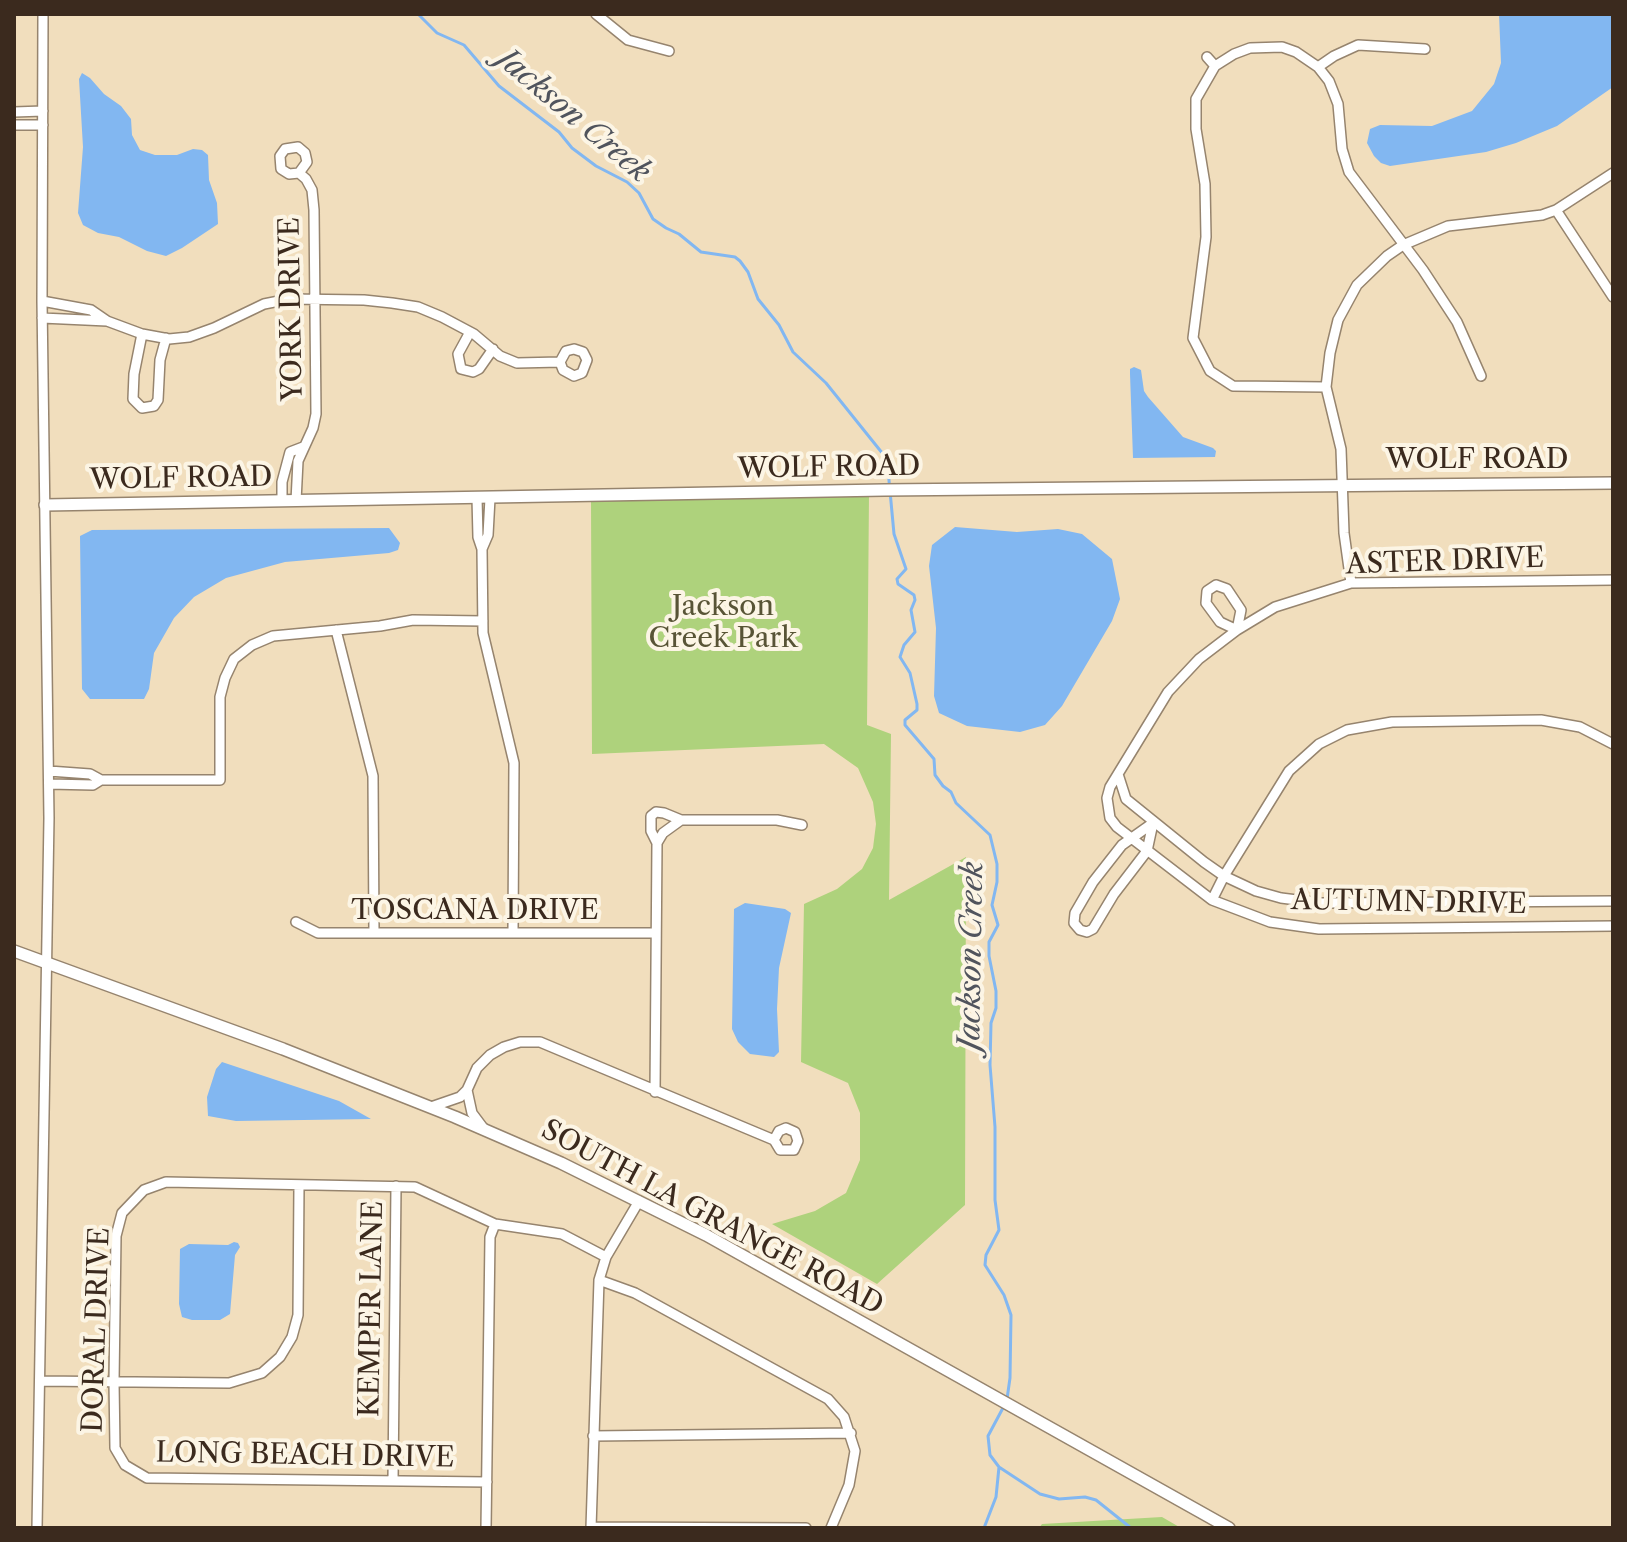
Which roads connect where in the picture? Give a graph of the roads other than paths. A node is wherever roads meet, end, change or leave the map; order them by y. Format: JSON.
{"nodes":[{"id":1,"x":43,"y":14,"type":"edge"},
{"id":2,"x":596,"y":14,"type":"edge"},
{"id":3,"x":1425,"y":49,"type":"dead end"},
{"id":4,"x":669,"y":51,"type":"dead end"},
{"id":5,"x":1207,"y":57,"type":"dead end"},
{"id":6,"x":1215,"y":66,"type":"junction"},
{"id":7,"x":1318,"y":67,"type":"junction"},
{"id":8,"x":43,"y":111,"type":"junction"},
{"id":9,"x":14,"y":112,"type":"edge"},
{"id":10,"x":14,"y":125,"type":"edge"},
{"id":11,"x":43,"y":125,"type":"junction"},
{"id":12,"x":299,"y":173,"type":"dead end"},
{"id":13,"x":1613,"y":173,"type":"edge"},
{"id":14,"x":1556,"y":210,"type":"junction"},
{"id":15,"x":1403,"y":245,"type":"junction"},
{"id":16,"x":1613,"y":297,"type":"edge"},
{"id":17,"x":315,"y":299,"type":"junction"},
{"id":18,"x":42,"y":301,"type":"junction"},
{"id":19,"x":42,"y":318,"type":"junction"},
{"id":20,"x":107,"y":321,"type":"junction"},
{"id":21,"x":470,"y":332,"type":"junction"},
{"id":22,"x":142,"y":334,"type":"junction"},
{"id":23,"x":166,"y":338,"type":"junction"},
{"id":24,"x":493,"y":349,"type":"junction"},
{"id":25,"x":560,"y":362,"type":"dead end"},
{"id":26,"x":1481,"y":376,"type":"dead end"},
{"id":27,"x":1326,"y":387,"type":"junction"},
{"id":28,"x":303,"y":447,"type":"junction"},
{"id":29,"x":1613,"y":483,"type":"edge"},
{"id":30,"x":1341,"y":485,"type":"junction"},
{"id":31,"x":483,"y":498,"type":"junction"},
{"id":32,"x":282,"y":501,"type":"junction"},
{"id":33,"x":296,"y":501,"type":"junction"},
{"id":34,"x":45,"y":505,"type":"junction"},
{"id":35,"x":1613,"y":580,"type":"edge"},
{"id":36,"x":1351,"y":583,"type":"junction"},
{"id":37,"x":483,"y":621,"type":"junction"},
{"id":38,"x":336,"y":630,"type":"junction"},
{"id":39,"x":1237,"y":630,"type":"junction"},
{"id":40,"x":1613,"y":744,"type":"edge"},
{"id":41,"x":49,"y":771,"type":"junction"},
{"id":42,"x":1118,"y":774,"type":"junction"},
{"id":43,"x":101,"y":780,"type":"junction"},
{"id":44,"x":49,"y":784,"type":"junction"},
{"id":45,"x":681,"y":820,"type":"junction"},
{"id":46,"x":1153,"y":823,"type":"junction"},
{"id":47,"x":802,"y":825,"type":"dead end"},
{"id":48,"x":1133,"y":840,"type":"junction"},
{"id":49,"x":657,"y":843,"type":"junction"},
{"id":50,"x":1147,"y":851,"type":"junction"},
{"id":51,"x":1224,"y":876,"type":"junction"},
{"id":52,"x":1212,"y":900,"type":"junction"},
{"id":53,"x":1613,"y":901,"type":"edge"},
{"id":54,"x":296,"y":922,"type":"dead end"},
{"id":55,"x":1613,"y":926,"type":"edge"},
{"id":56,"x":374,"y":933,"type":"junction"},
{"id":57,"x":513,"y":933,"type":"junction"},
{"id":58,"x":656,"y":933,"type":"junction"},
{"id":59,"x":14,"y":951,"type":"edge"},
{"id":60,"x":48,"y":963,"type":"junction"},
{"id":61,"x":467,"y":1090,"type":"junction"},
{"id":62,"x":655,"y":1092,"type":"junction"},
{"id":63,"x":431,"y":1107,"type":"junction"},
{"id":64,"x":484,"y":1129,"type":"junction"},
{"id":65,"x":774,"y":1140,"type":"dead end"},
{"id":66,"x":299,"y":1185,"type":"junction"},
{"id":67,"x":396,"y":1186,"type":"junction"},
{"id":68,"x":639,"y":1201,"type":"junction"},
{"id":69,"x":495,"y":1224,"type":"junction"},
{"id":70,"x":606,"y":1257,"type":"junction"},
{"id":71,"x":599,"y":1280,"type":"junction"},
{"id":72,"x":40,"y":1381,"type":"junction"},
{"id":73,"x":114,"y":1382,"type":"junction"},
{"id":74,"x":851,"y":1433,"type":"junction"},
{"id":75,"x":593,"y":1436,"type":"junction"},
{"id":76,"x":125,"y":1465,"type":"joint"},
{"id":77,"x":393,"y":1480,"type":"junction"},
{"id":78,"x":487,"y":1482,"type":"junction"},
{"id":79,"x":591,"y":1527,"type":"edge"},
{"id":80,"x":37,"y":1528,"type":"edge"},
{"id":81,"x":486,"y":1528,"type":"edge"},
{"id":82,"x":806,"y":1528,"type":"edge"},
{"id":83,"x":831,"y":1528,"type":"edge"},
{"id":84,"x":1229,"y":1528,"type":"edge"}],
"edges":[{"from":1,"to":8,"type":"street"},
{"from":2,"to":4,"type":"street"},
{"from":3,"to":7,"type":"street"},
{"from":5,"to":6,"type":"street"},
{"from":6,"to":7,"type":"street"},
{"from":6,"to":27,"type":"street"},
{"from":7,"to":15,"type":"street"},
{"from":8,"to":9,"type":"street"},
{"from":8,"to":11,"type":"street"},
{"from":10,"to":11,"type":"street"},
{"from":11,"to":18,"type":"street"},
{"from":12,"to":17,"type":"street","name":"YORK DRIVE"},
{"from":13,"to":14,"type":"street"},
{"from":14,"to":15,"type":"street"},
{"from":14,"to":16,"type":"street"},
{"from":15,"to":26,"type":"street"},
{"from":15,"to":27,"type":"street"},
{"from":17,"to":21,"type":"street"},
{"from":17,"to":23,"type":"street"},
{"from":17,"to":28,"type":"street","name":"YORK DRIVE"},
{"from":18,"to":19,"type":"street"},
{"from":18,"to":20,"type":"street"},
{"from":19,"to":20,"type":"street"},
{"from":19,"to":34,"type":"street"},
{"from":20,"to":22,"type":"street"},
{"from":21,"to":24,"type":"street"},
{"from":21,"to":24,"type":"street"},
{"from":22,"to":23,"type":"street"},
{"from":22,"to":23,"type":"street"},
{"from":24,"to":25,"type":"street"},
{"from":27,"to":30,"type":"street"},
{"from":28,"to":32,"type":"street","name":"YORK DRIVE"},
{"from":28,"to":33,"type":"street","name":"YORK DRIVE"},
{"from":29,"to":30,"type":"main road","name":"WOLF ROAD"},
{"from":30,"to":31,"type":"main road","name":"WOLF ROAD"},
{"from":30,"to":36,"type":"street"},
{"from":31,"to":33,"type":"main road","name":"WOLF ROAD"},
{"from":31,"to":37,"type":"street"},
{"from":32,"to":33,"type":"main road","name":"WOLF ROAD"},
{"from":32,"to":34,"type":"main road","name":"WOLF ROAD"},
{"from":34,"to":41,"type":"street"},
{"from":35,"to":36,"type":"street","name":"ASTER DRIVE"},
{"from":36,"to":39,"type":"street","name":"ASTER DRIVE"},
{"from":37,"to":38,"type":"street"},
{"from":37,"to":57,"type":"street"},
{"from":38,"to":43,"type":"street"},
{"from":38,"to":56,"type":"street"},
{"from":39,"to":39,"type":"street"},
{"from":39,"to":42,"type":"street","name":"ASTER DRIVE"},
{"from":40,"to":51,"type":"street"},
{"from":41,"to":43,"type":"street"},
{"from":41,"to":44,"type":"street"},
{"from":42,"to":46,"type":"street","name":"AUTUMN DRIVE"},
{"from":42,"to":48,"type":"street","name":"AUTUMN DRIVE"},
{"from":43,"to":44,"type":"street"},
{"from":44,"to":60,"type":"street"},
{"from":45,"to":47,"type":"street"},
{"from":45,"to":49,"type":"street"},
{"from":45,"to":49,"type":"street"},
{"from":46,"to":48,"type":"street"},
{"from":46,"to":50,"type":"street"},
{"from":46,"to":51,"type":"street","name":"AUTUMN DRIVE"},
{"from":48,"to":50,"type":"street","name":"AUTUMN DRIVE"},
{"from":48,"to":50,"type":"street"},
{"from":49,"to":58,"type":"street"},
{"from":50,"to":52,"type":"street","name":"AUTUMN DRIVE"},
{"from":51,"to":52,"type":"street"},
{"from":51,"to":53,"type":"street","name":"AUTUMN DRIVE"},
{"from":52,"to":55,"type":"street","name":"AUTUMN DRIVE"},
{"from":54,"to":56,"type":"street","name":"TOSCANA DRIVE"},
{"from":56,"to":57,"type":"street","name":"TOSCANA DRIVE"},
{"from":57,"to":58,"type":"street","name":"TOSCANA DRIVE"},
{"from":58,"to":62,"type":"street"},
{"from":59,"to":60,"type":"main road","name":"SOUTH LA GRANGE ROAD"},
{"from":60,"to":63,"type":"main road","name":"SOUTH LA GRANGE ROAD"},
{"from":60,"to":72,"type":"street"},
{"from":61,"to":62,"type":"street"},
{"from":61,"to":63,"type":"street"},
{"from":61,"to":64,"type":"street"},
{"from":62,"to":65,"type":"street"},
{"from":63,"to":64,"type":"main road","name":"SOUTH LA GRANGE ROAD"},
{"from":64,"to":68,"type":"main road","name":"SOUTH LA GRANGE ROAD"},
{"from":66,"to":67,"type":"street"},
{"from":66,"to":73,"type":"street"},
{"from":66,"to":73,"type":"street","name":"DORAL DRIVE"},
{"from":67,"to":69,"type":"street"},
{"from":67,"to":77,"type":"street","name":"KEMPER LANE"},
{"from":68,"to":70,"type":"street"},
{"from":68,"to":84,"type":"main road","name":"SOUTH LA GRANGE ROAD"},
{"from":69,"to":70,"type":"street"},
{"from":69,"to":78,"type":"street"},
{"from":70,"to":71,"type":"street"},
{"from":71,"to":74,"type":"street"},
{"from":71,"to":75,"type":"street"},
{"from":72,"to":73,"type":"street"},
{"from":72,"to":80,"type":"street"},
{"from":73,"to":76,"type":"street","name":"DORAL DRIVE"},
{"from":74,"to":75,"type":"street"},
{"from":74,"to":83,"type":"street"},
{"from":75,"to":79,"type":"street"},
{"from":76,"to":77,"type":"street","name":"LONG BEACH DRIVE"},
{"from":77,"to":78,"type":"street","name":"LONG BEACH DRIVE"},
{"from":78,"to":81,"type":"street"},
{"from":79,"to":82,"type":"street"}]}
